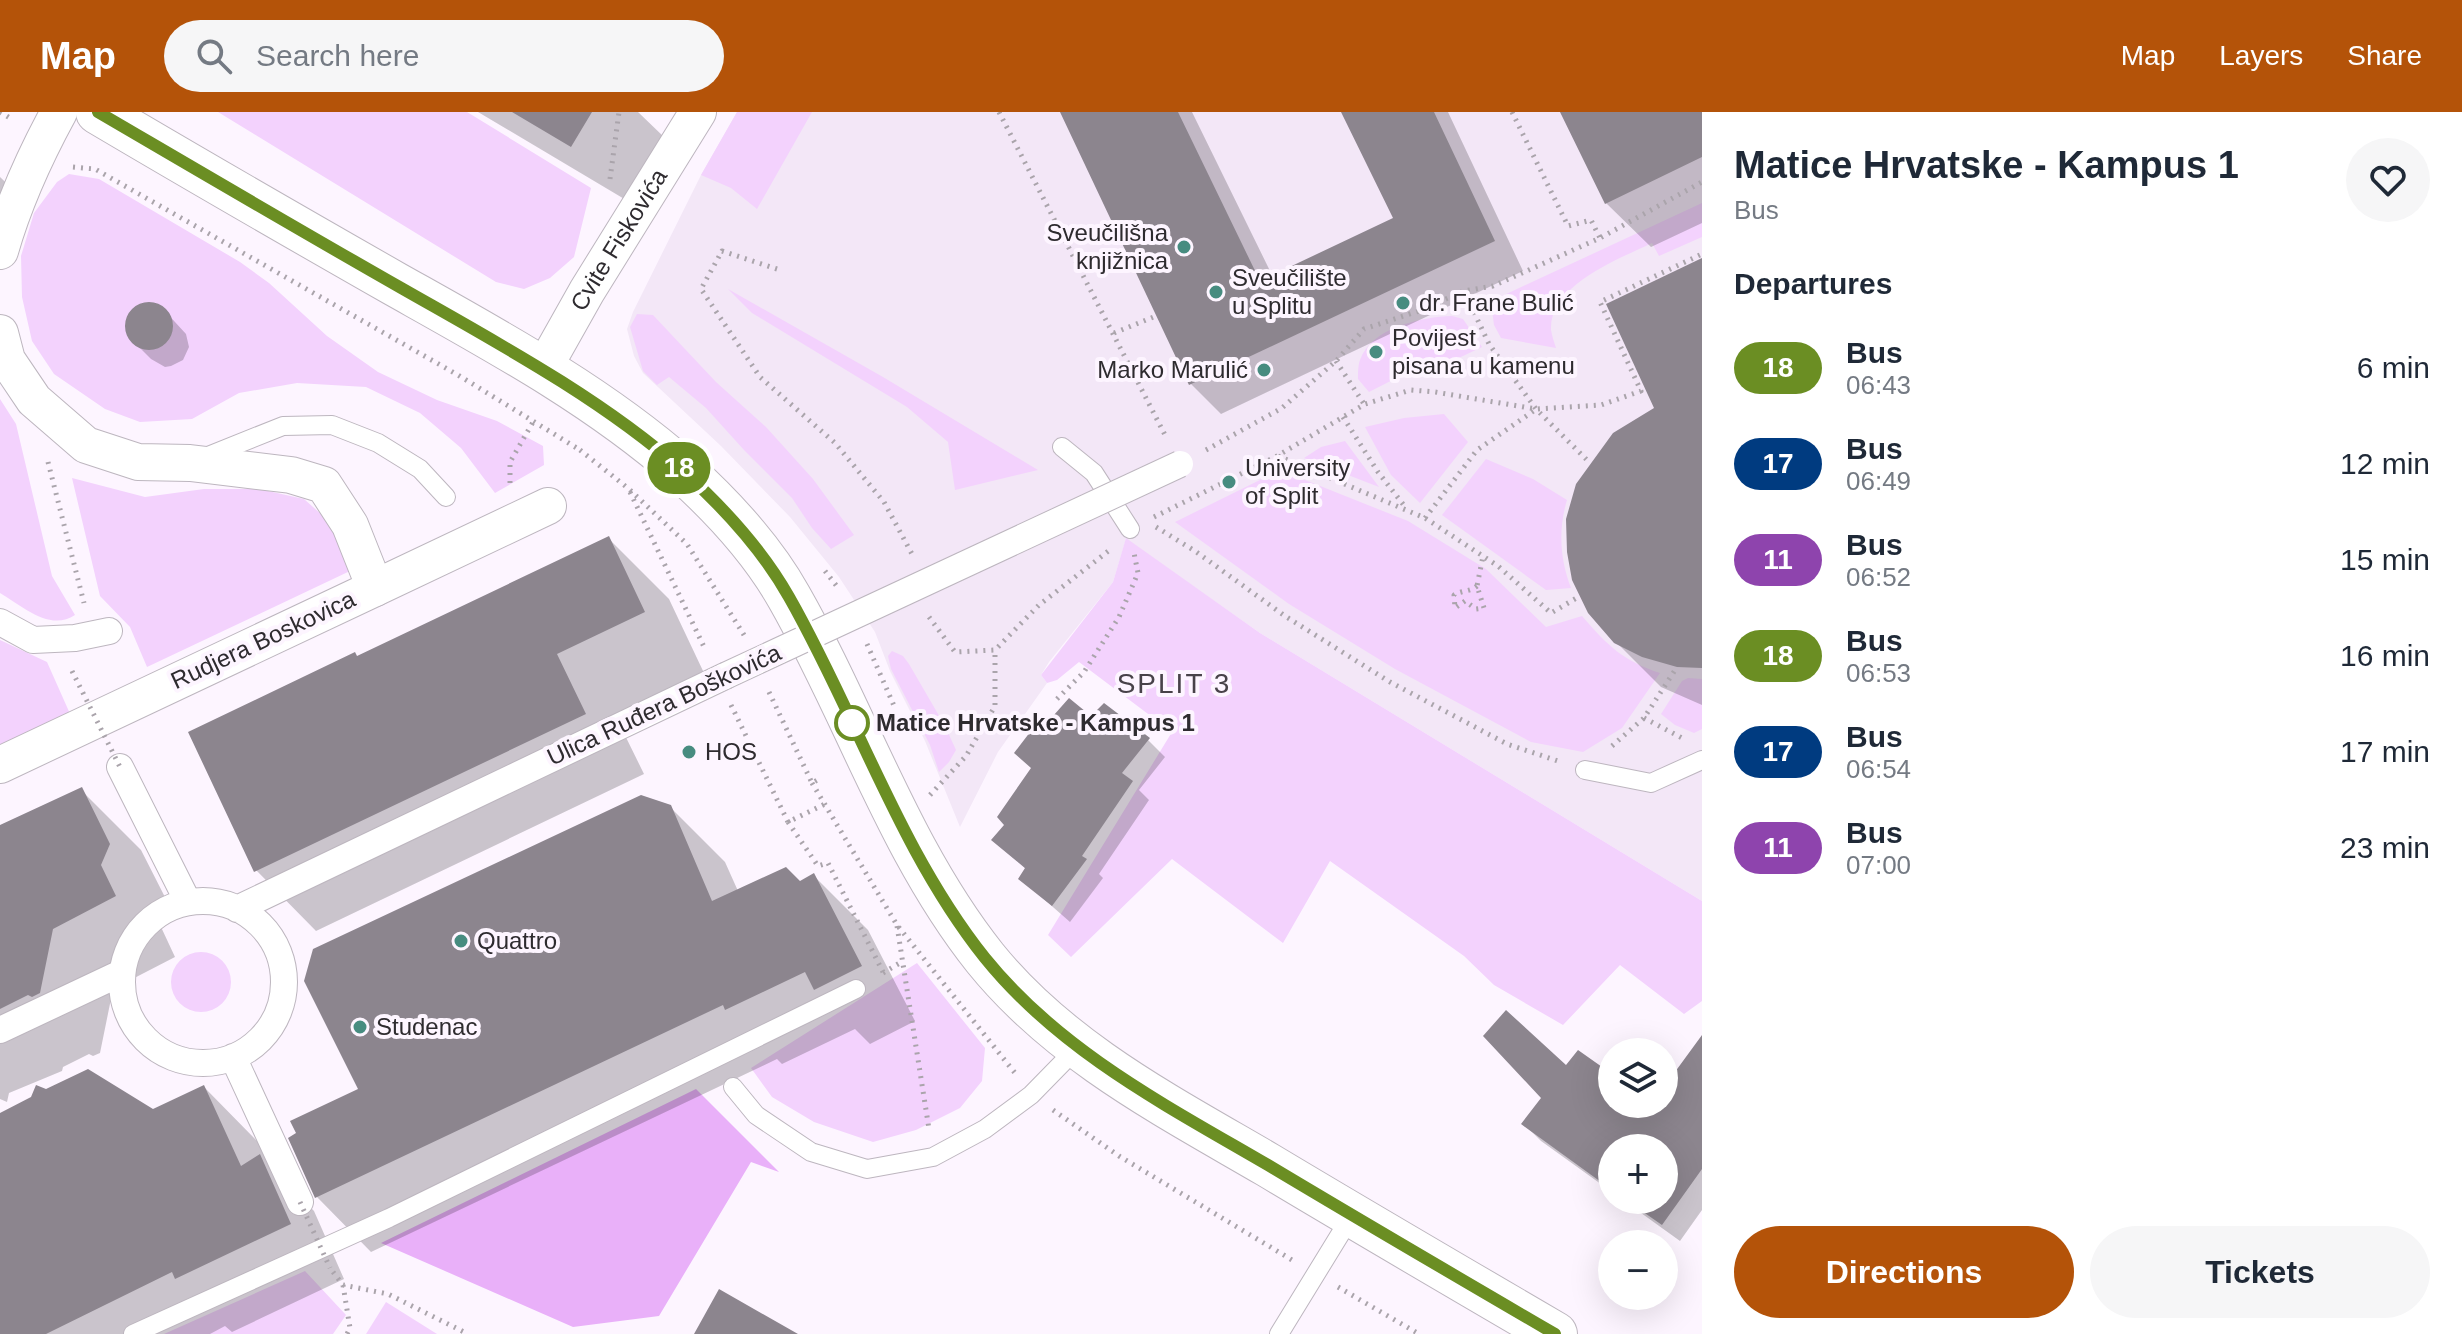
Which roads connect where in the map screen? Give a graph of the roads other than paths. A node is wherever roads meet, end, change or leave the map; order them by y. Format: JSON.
{"nodes":[{"id":1,"x":59,"y":112,"type":"edge"},
{"id":2,"x":98,"y":112,"type":"edge"},
{"id":3,"x":698,"y":112,"type":"edge"},
{"id":4,"x":0,"y":251,"type":"edge"},
{"id":5,"x":0,"y":333,"type":"edge"},
{"id":6,"x":542,"y":371,"type":"junction"},
{"id":7,"x":1062,"y":447,"type":"dead end"},
{"id":8,"x":190,"y":463,"type":"junction"},
{"id":9,"x":1180,"y":464,"type":"road end"},
{"id":10,"x":446,"y":497,"type":"dead end"},
{"id":11,"x":548,"y":506,"type":"dead end"},
{"id":12,"x":1130,"y":529,"type":"road end"},
{"id":13,"x":375,"y":588,"type":"junction"},
{"id":14,"x":0,"y":622,"type":"edge"},
{"id":15,"x":109,"y":631,"type":"road end"},
{"id":16,"x":1698,"y":752,"type":"edge"},
{"id":17,"x":0,"y":765,"type":"edge"},
{"id":18,"x":120,"y":767,"type":"road end"},
{"id":19,"x":1585,"y":770,"type":"road end"},
{"id":20,"x":188,"y":902,"type":"junction"},
{"id":21,"x":237,"y":909,"type":"junction"},
{"id":22,"x":121,"y":973,"type":"junction"},
{"id":23,"x":856,"y":989,"type":"dead end"},
{"id":24,"x":0,"y":1030,"type":"edge"},
{"id":25,"x":1077,"y":1048,"type":"junction"},
{"id":26,"x":233,"y":1057,"type":"junction"},
{"id":27,"x":733,"y":1087,"type":"dead end"},
{"id":28,"x":300,"y":1202,"type":"road end"},
{"id":29,"x":1352,"y":1215,"type":"junction"},
{"id":30,"x":133,"y":1334,"type":"edge"},
{"id":31,"x":1279,"y":1334,"type":"edge"},
{"id":32,"x":1555,"y":1334,"type":"edge"}],
"edges":[{"from":1,"to":4,"type":"street"},
{"from":2,"to":6,"type":"street"},
{"from":3,"to":6,"type":"street","name":"Cvite Fiskovića"},
{"from":5,"to":8,"type":"street","name":"Rudjera Boskovica"},
{"from":6,"to":25,"type":"street"},
{"from":7,"to":12,"type":"lane"},
{"from":8,"to":10,"type":"lane"},
{"from":8,"to":13,"type":"street","name":"Rudjera Boskovica"},
{"from":9,"to":21,"type":"street","name":"Ulica Ruđera Boškovića","bridge":true},
{"from":11,"to":13,"type":"street"},
{"from":13,"to":17,"type":"street","name":"Rudjera Boskovica"},
{"from":14,"to":15,"type":"street"},
{"from":16,"to":19,"type":"lane"},
{"from":18,"to":20,"type":"street"},
{"from":20,"to":21,"type":"street"},
{"from":20,"to":22,"type":"street"},
{"from":21,"to":26,"type":"street"},
{"from":22,"to":24,"type":"street"},
{"from":22,"to":26,"type":"street"},
{"from":23,"to":30,"type":"lane"},
{"from":25,"to":27,"type":"lane"},
{"from":25,"to":29,"type":"street"},
{"from":26,"to":28,"type":"street"},
{"from":29,"to":31,"type":"lane"},
{"from":29,"to":32,"type":"street"}]}
